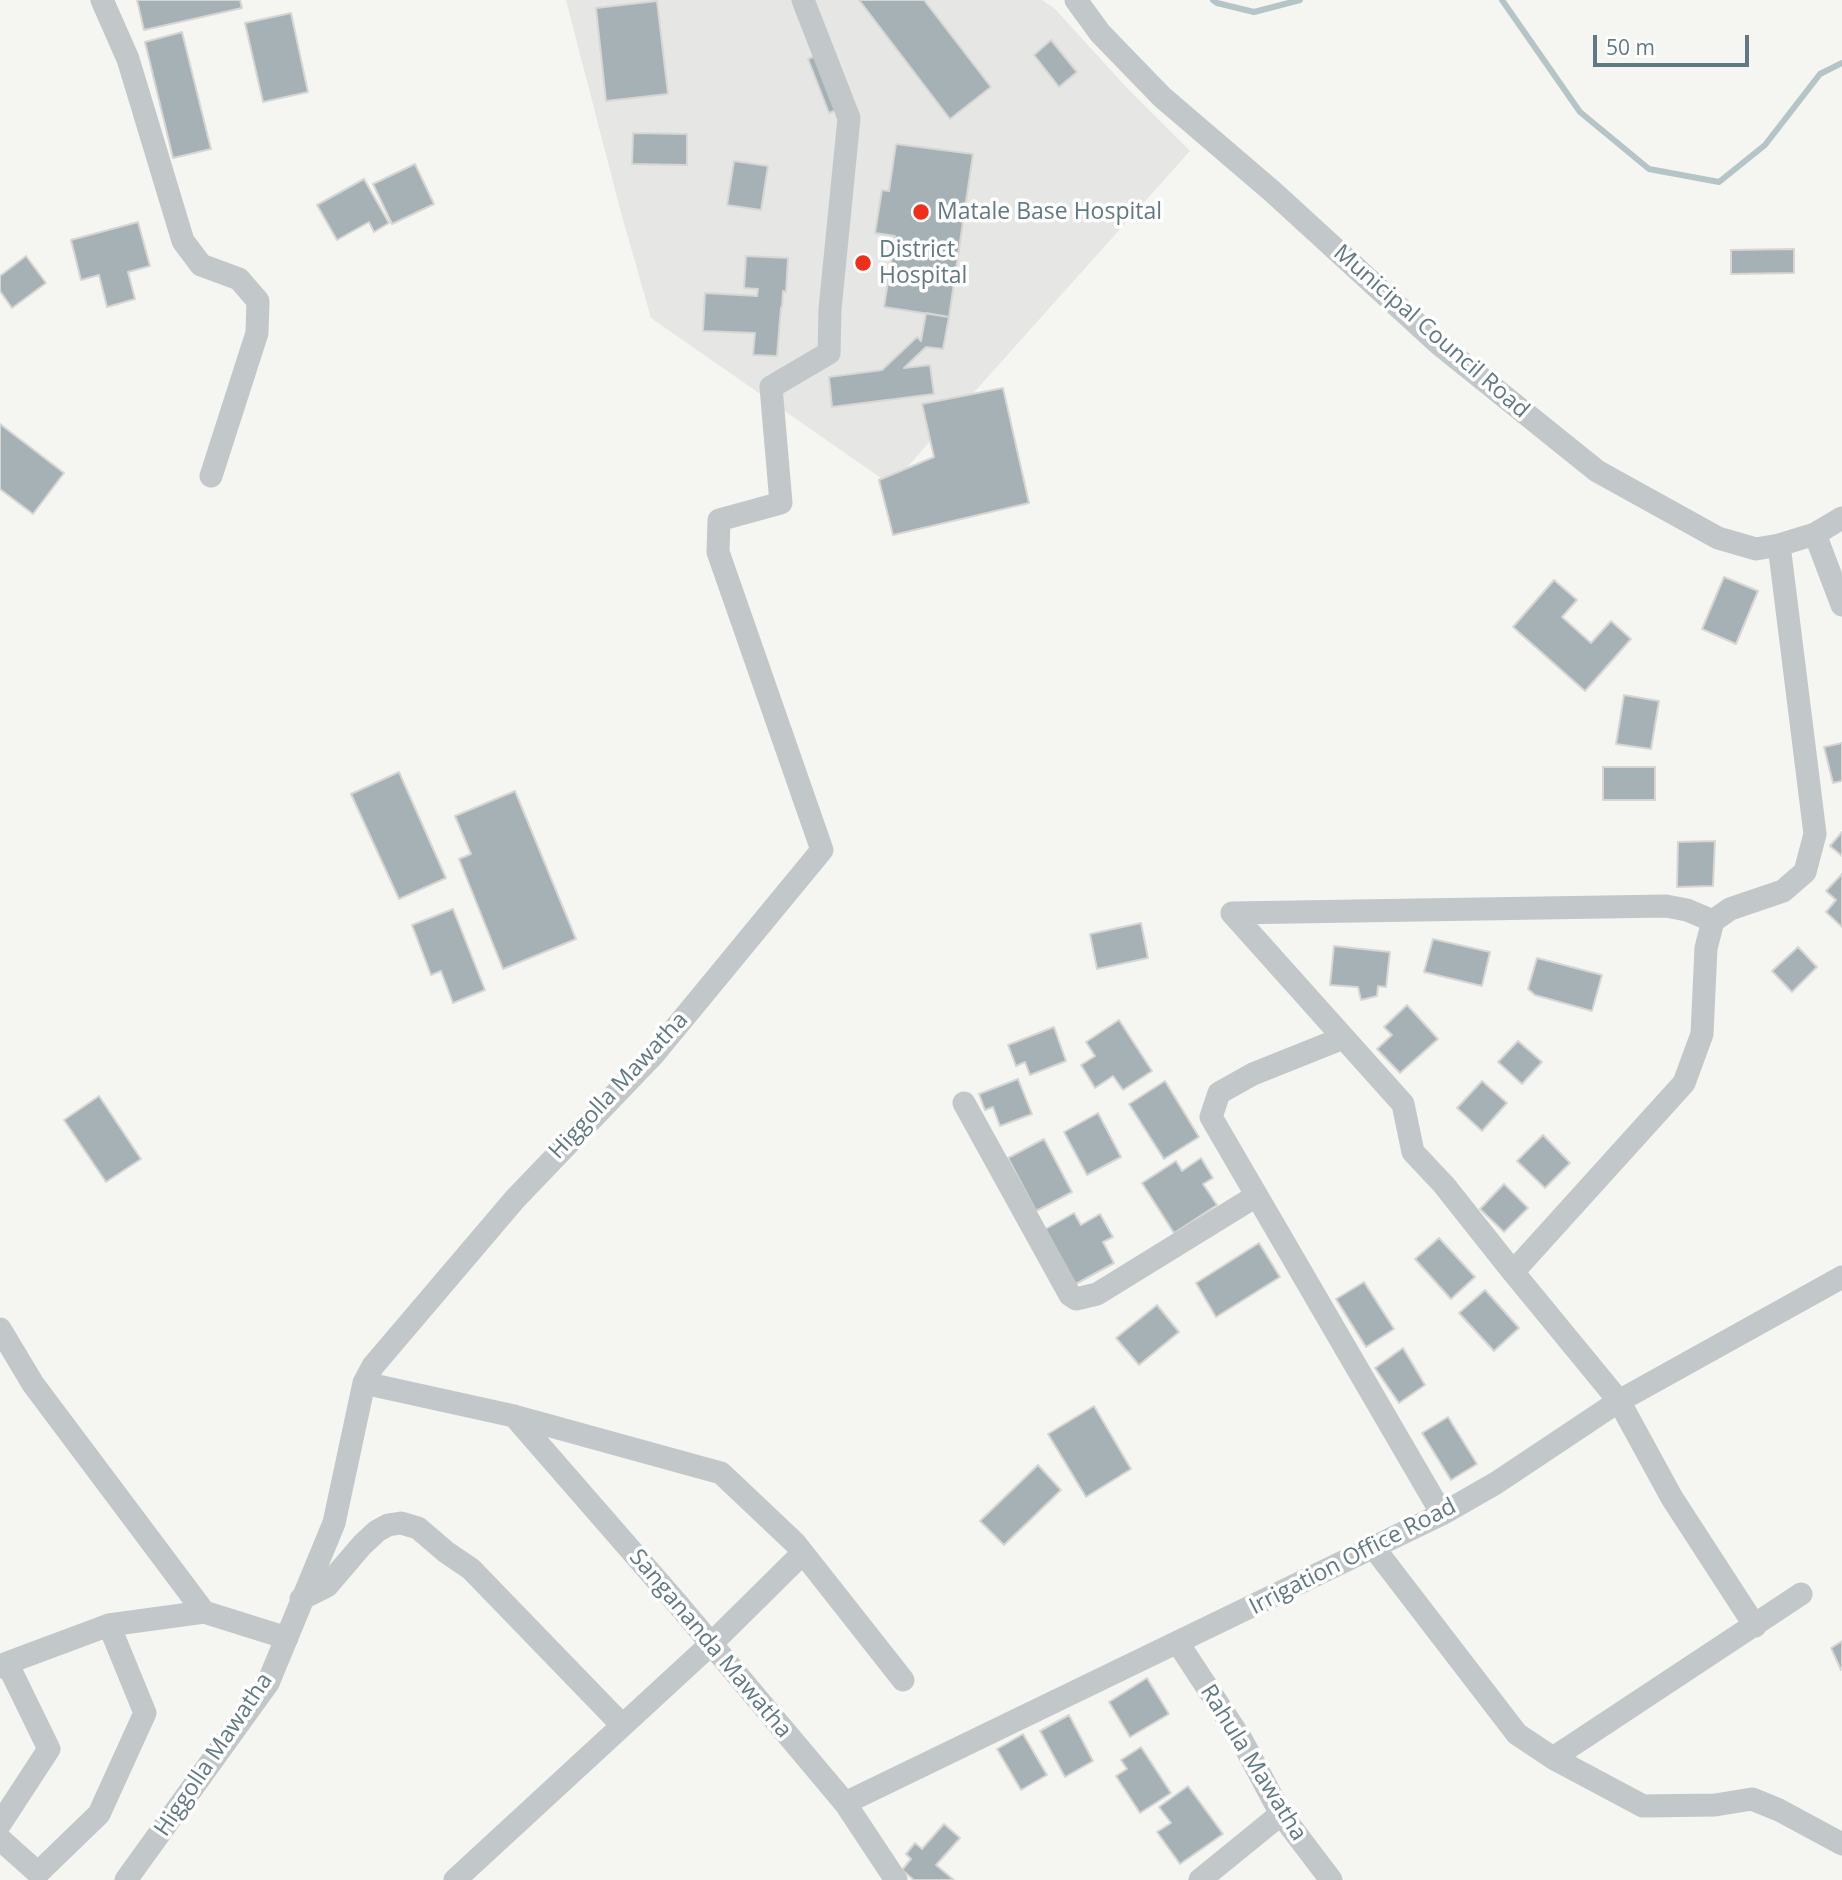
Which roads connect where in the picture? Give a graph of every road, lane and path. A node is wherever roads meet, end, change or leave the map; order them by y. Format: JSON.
{"nodes":[{"id":1,"x":102,"y":0,"type":"edge"},
{"id":2,"x":803,"y":0,"type":"edge"},
{"id":3,"x":1076,"y":0,"type":"edge"},
{"id":4,"x":211,"y":476,"type":"dead end"},
{"id":5,"x":1842,"y":518,"type":"edge"},
{"id":6,"x":1815,"y":534,"type":"junction"},
{"id":7,"x":1779,"y":545,"type":"junction"},
{"id":8,"x":1842,"y":605,"type":"edge"},
{"id":9,"x":1713,"y":921,"type":"junction"},
{"id":10,"x":1343,"y":1038,"type":"junction"},
{"id":11,"x":964,"y":1102,"type":"dead end"},
{"id":12,"x":1256,"y":1196,"type":"junction"},
{"id":13,"x":1513,"y":1272,"type":"junction"},
{"id":14,"x":1842,"y":1277,"type":"edge"},
{"id":15,"x":0,"y":1329,"type":"edge"},
{"id":16,"x":364,"y":1383,"type":"junction"},
{"id":17,"x":1619,"y":1401,"type":"junction"},
{"id":18,"x":514,"y":1416,"type":"junction"},
{"id":19,"x":1442,"y":1514,"type":"junction"},
{"id":20,"x":1374,"y":1548,"type":"junction"},
{"id":21,"x":803,"y":1553,"type":"junction"},
{"id":22,"x":1801,"y":1594,"type":"dead end"},
{"id":23,"x":301,"y":1599,"type":"junction"},
{"id":24,"x":204,"y":1612,"type":"junction"},
{"id":25,"x":109,"y":1625,"type":"junction"},
{"id":26,"x":1755,"y":1626,"type":"junction"},
{"id":27,"x":287,"y":1638,"type":"junction"},
{"id":28,"x":1178,"y":1643,"type":"junction"},
{"id":29,"x":711,"y":1644,"type":"junction"},
{"id":30,"x":3,"y":1665,"type":"edge"},
{"id":31,"x":903,"y":1680,"type":"dead end"},
{"id":32,"x":622,"y":1725,"type":"junction"},
{"id":33,"x":1553,"y":1758,"type":"junction"},
{"id":34,"x":845,"y":1803,"type":"junction"},
{"id":35,"x":1281,"y":1814,"type":"junction"},
{"id":36,"x":0,"y":1824,"type":"edge"},
{"id":37,"x":0,"y":1839,"type":"edge"},
{"id":38,"x":1842,"y":1844,"type":"edge"},
{"id":39,"x":126,"y":1880,"type":"edge"},
{"id":40,"x":455,"y":1880,"type":"edge"},
{"id":41,"x":896,"y":1880,"type":"edge"},
{"id":42,"x":1200,"y":1880,"type":"edge"},
{"id":43,"x":1331,"y":1880,"type":"edge"}],
"edges":[{"from":1,"to":4,"type":"street"},
{"from":2,"to":16,"type":"street","name":"Higgolla Mawatha"},
{"from":3,"to":7,"type":"street","name":"Municipal Council Road"},
{"from":5,"to":6,"type":"street","name":"Municipal Council Road"},
{"from":6,"to":7,"type":"street","name":"Municipal Council Road"},
{"from":6,"to":8,"type":"street"},
{"from":7,"to":9,"type":"street"},
{"from":9,"to":10,"type":"street"},
{"from":9,"to":13,"type":"street"},
{"from":10,"to":12,"type":"street"},
{"from":10,"to":13,"type":"street"},
{"from":11,"to":12,"type":"street"},
{"from":12,"to":19,"type":"street"},
{"from":13,"to":17,"type":"street"},
{"from":14,"to":17,"type":"street","name":"Irrigation Office Road"},
{"from":15,"to":24,"type":"street"},
{"from":16,"to":18,"type":"street"},
{"from":16,"to":23,"type":"street","name":"Higgolla Mawatha"},
{"from":17,"to":19,"type":"street","name":"Irrigation Office Road"},
{"from":17,"to":26,"type":"street"},
{"from":18,"to":21,"type":"street"},
{"from":18,"to":29,"type":"street","name":"Sangananda Mawatha"},
{"from":19,"to":20,"type":"street","name":"Irrigation Office Road"},
{"from":20,"to":28,"type":"street","name":"Irrigation Office Road"},
{"from":20,"to":33,"type":"street"},
{"from":21,"to":29,"type":"street"},
{"from":21,"to":31,"type":"street"},
{"from":22,"to":26,"type":"street"},
{"from":23,"to":27,"type":"street","name":"Higgolla Mawatha"},
{"from":23,"to":32,"type":"street"},
{"from":24,"to":25,"type":"street"},
{"from":24,"to":27,"type":"street"},
{"from":25,"to":30,"type":"street"},
{"from":25,"to":37,"type":"street"},
{"from":26,"to":33,"type":"street"},
{"from":27,"to":39,"type":"street","name":"Higgolla Mawatha"},
{"from":28,"to":34,"type":"street","name":"Irrigation Office Road"},
{"from":28,"to":35,"type":"street","name":"Rahula Mawatha"},
{"from":29,"to":32,"type":"street"},
{"from":29,"to":34,"type":"street","name":"Sangananda Mawatha"},
{"from":30,"to":36,"type":"street"},
{"from":32,"to":40,"type":"street"},
{"from":33,"to":38,"type":"street"},
{"from":34,"to":41,"type":"street","name":"Sangananda Mawatha"},
{"from":35,"to":42,"type":"street"},
{"from":35,"to":43,"type":"street","name":"Rahula Mawatha"}]}
